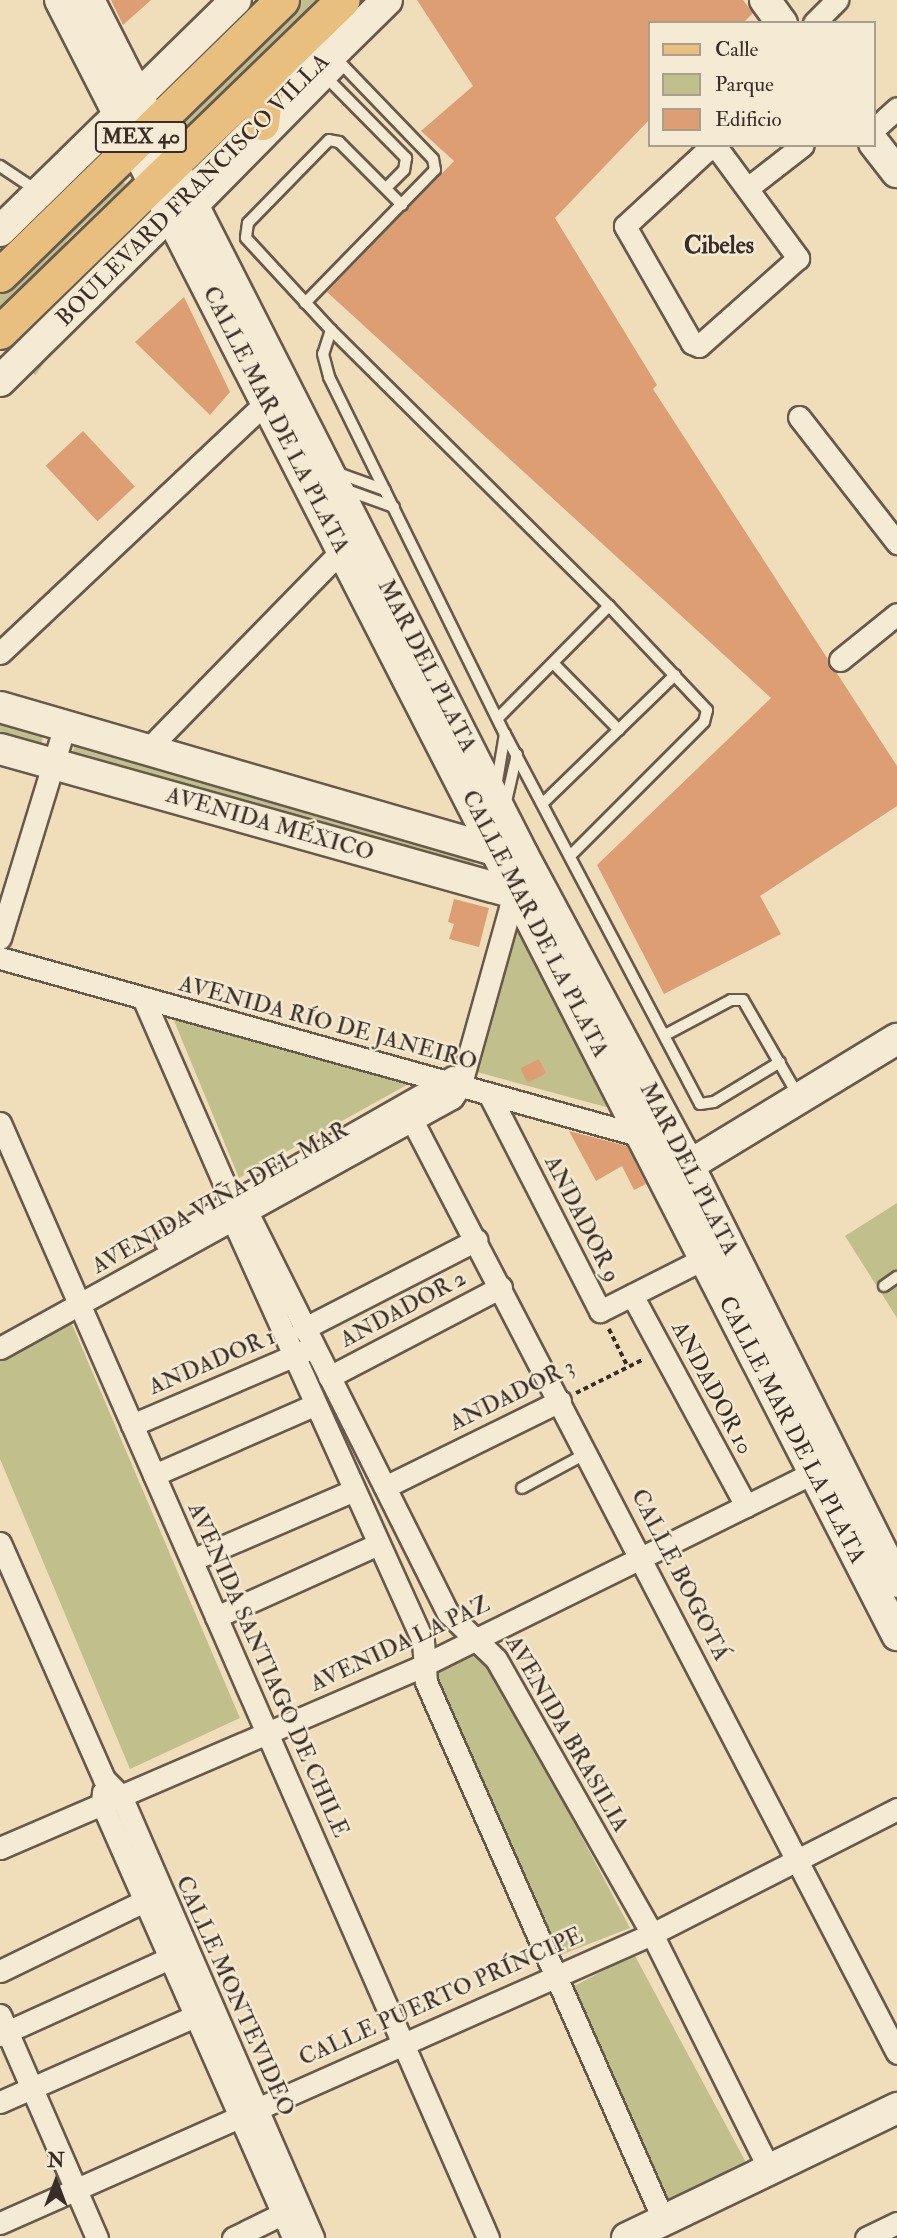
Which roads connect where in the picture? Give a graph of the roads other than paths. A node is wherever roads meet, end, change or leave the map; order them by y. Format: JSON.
{"nodes":[{"id":1,"x":61,"y":0,"type":"edge"},
{"id":2,"x":89,"y":0,"type":"edge"},
{"id":3,"x":236,"y":0,"type":"edge"},
{"id":4,"x":282,"y":0,"type":"edge"},
{"id":5,"x":342,"y":0,"type":"edge"},
{"id":6,"x":387,"y":0,"type":"edge"},
{"id":7,"x":765,"y":0,"type":"edge"},
{"id":8,"x":837,"y":0,"type":"edge"},
{"id":9,"x":781,"y":21,"type":"edge"},
{"id":10,"x":816,"y":21,"type":"edge"},
{"id":11,"x":335,"y":66,"type":"junction"},
{"id":12,"x":268,"y":73,"type":"junction"},
{"id":13,"x":128,"y":105,"type":"junction"},
{"id":14,"x":897,"y":108,"type":"edge"},
{"id":15,"x":262,"y":123,"type":"junction"},
{"id":16,"x":876,"y":127,"type":"edge"},
{"id":17,"x":143,"y":136,"type":"junction"},
{"id":18,"x":876,"y":146,"type":"edge"},
{"id":19,"x":800,"y":147,"type":"edge"},
{"id":20,"x":0,"y":166,"type":"edge"},
{"id":21,"x":897,"y":172,"type":"edge"},
{"id":22,"x":163,"y":176,"type":"junction"},
{"id":23,"x":749,"y":187,"type":"junction"},
{"id":24,"x":386,"y":188,"type":"junction"},
{"id":25,"x":38,"y":192,"type":"junction"},
{"id":26,"x":402,"y":205,"type":"junction"},
{"id":27,"x":185,"y":209,"type":"junction"},
{"id":28,"x":0,"y":230,"type":"edge"},
{"id":29,"x":0,"y":275,"type":"edge"},
{"id":30,"x":305,"y":303,"type":"junction"},
{"id":31,"x":331,"y":330,"type":"junction"},
{"id":32,"x":0,"y":332,"type":"edge"},
{"id":33,"x":0,"y":381,"type":"edge"},
{"id":34,"x":275,"y":393,"type":"junction"},
{"id":35,"x":799,"y":417,"type":"dead end"},
{"id":36,"x":330,"y":477,"type":"junction"},
{"id":37,"x":385,"y":490,"type":"junction"},
{"id":38,"x":394,"y":508,"type":"junction"},
{"id":39,"x":897,"y":544,"type":"edge"},
{"id":40,"x":342,"y":550,"type":"junction"},
{"id":41,"x":609,"y":606,"type":"junction"},
{"id":42,"x":897,"y":614,"type":"edge"},
{"id":43,"x":0,"y":653,"type":"edge"},
{"id":44,"x":841,"y":660,"type":"dead end"},
{"id":45,"x":553,"y":663,"type":"junction"},
{"id":46,"x":675,"y":675,"type":"junction"},
{"id":47,"x":0,"y":707,"type":"edge"},
{"id":48,"x":498,"y":718,"type":"junction"},
{"id":49,"x":65,"y":726,"type":"junction"},
{"id":50,"x":619,"y":730,"type":"junction"},
{"id":51,"x":505,"y":734,"type":"junction"},
{"id":52,"x":0,"y":749,"type":"edge"},
{"id":53,"x":148,"y":749,"type":"junction"},
{"id":54,"x":517,"y":754,"type":"junction"},
{"id":55,"x":54,"y":763,"type":"junction"},
{"id":56,"x":543,"y":803,"type":"junction"},
{"id":57,"x":499,"y":806,"type":"junction"},
{"id":58,"x":510,"y":853,"type":"junction"},
{"id":59,"x":572,"y":854,"type":"junction"},
{"id":60,"x":529,"y":889,"type":"junction"},
{"id":61,"x":0,"y":938,"type":"edge"},
{"id":62,"x":0,"y":958,"type":"edge"},
{"id":63,"x":144,"y":1000,"type":"junction"},
{"id":64,"x":664,"y":1035,"type":"junction"},
{"id":65,"x":895,"y":1051,"type":"edge"},
{"id":66,"x":780,"y":1062,"type":"junction"},
{"id":67,"x":456,"y":1080,"type":"junction"},
{"id":68,"x":489,"y":1094,"type":"junction"},
{"id":69,"x":800,"y":1098,"type":"junction"},
{"id":70,"x":413,"y":1122,"type":"junction"},
{"id":71,"x":0,"y":1123,"type":"edge"},
{"id":72,"x":642,"y":1136,"type":"junction"},
{"id":73,"x":681,"y":1181,"type":"junction"},
{"id":74,"x":235,"y":1206,"type":"junction"},
{"id":75,"x":476,"y":1240,"type":"junction"},
{"id":76,"x":705,"y":1258,"type":"junction"},
{"id":77,"x":897,"y":1278,"type":"edge"},
{"id":78,"x":884,"y":1286,"type":"dead end"},
{"id":79,"x":501,"y":1287,"type":"junction"},
{"id":80,"x":632,"y":1295,"type":"junction"},
{"id":81,"x":77,"y":1298,"type":"junction"},
{"id":82,"x":0,"y":1332,"type":"edge"},
{"id":83,"x":308,"y":1338,"type":"junction"},
{"id":84,"x":0,"y":1348,"type":"edge"},
{"id":85,"x":293,"y":1356,"type":"junction"},
{"id":86,"x":329,"y":1377,"type":"junction"},
{"id":87,"x":560,"y":1401,"type":"junction"},
{"id":88,"x":314,"y":1405,"type":"junction"},
{"id":89,"x":132,"y":1425,"type":"junction"},
{"id":90,"x":587,"y":1453,"type":"junction"},
{"id":91,"x":814,"y":1472,"type":"junction"},
{"id":92,"x":154,"y":1475,"type":"junction"},
{"id":93,"x":385,"y":1487,"type":"junction"},
{"id":94,"x":522,"y":1488,"type":"dead end"},
{"id":95,"x":352,"y":1491,"type":"junction"},
{"id":96,"x":746,"y":1506,"type":"junction"},
{"id":97,"x":0,"y":1543,"type":"edge"},
{"id":98,"x":376,"y":1545,"type":"junction"},
{"id":99,"x":641,"y":1558,"type":"junction"},
{"id":100,"x":191,"y":1560,"type":"junction"},
{"id":101,"x":897,"y":1582,"type":"edge"},
{"id":102,"x":216,"y":1617,"type":"junction"},
{"id":103,"x":897,"y":1635,"type":"edge"},
{"id":104,"x":478,"y":1638,"type":"junction"},
{"id":105,"x":424,"y":1665,"type":"junction"},
{"id":106,"x":267,"y":1733,"type":"junction"},
{"id":107,"x":111,"y":1800,"type":"junction"},
{"id":108,"x":897,"y":1809,"type":"edge"},
{"id":109,"x":0,"y":1848,"type":"edge"},
{"id":110,"x":797,"y":1860,"type":"junction"},
{"id":111,"x":146,"y":1900,"type":"junction"},
{"id":112,"x":652,"y":1934,"type":"junction"},
{"id":113,"x":170,"y":1958,"type":"junction"},
{"id":114,"x":0,"y":1972,"type":"edge"},
{"id":115,"x":555,"y":1975,"type":"junction"},
{"id":116,"x":194,"y":2016,"type":"junction"},
{"id":117,"x":2,"y":2027,"type":"edge"},
{"id":118,"x":403,"y":2043,"type":"junction"},
{"id":119,"x":897,"y":2053,"type":"edge"},
{"id":120,"x":32,"y":2088,"type":"junction"},
{"id":121,"x":0,"y":2102,"type":"edge"},
{"id":122,"x":897,"y":2108,"type":"edge"},
{"id":123,"x":247,"y":2111,"type":"junction"},
{"id":124,"x":770,"y":2171,"type":"junction"},
{"id":125,"x":76,"y":2189,"type":"junction"},
{"id":126,"x":282,"y":2214,"type":"junction"},
{"id":127,"x":664,"y":2221,"type":"junction"},
{"id":128,"x":0,"y":2223,"type":"edge"},
{"id":129,"x":897,"y":2223,"type":"edge"},
{"id":130,"x":97,"y":2238,"type":"edge"},
{"id":131,"x":233,"y":2238,"type":"edge"},
{"id":132,"x":293,"y":2238,"type":"edge"},
{"id":133,"x":313,"y":2238,"type":"edge"},
{"id":134,"x":488,"y":2238,"type":"edge"},
{"id":135,"x":627,"y":2238,"type":"edge"},
{"id":136,"x":866,"y":2238,"type":"edge"}],
"edges":[{"from":1,"to":13,"type":"main road"},
{"from":2,"to":13,"type":"main road"},
{"from":3,"to":13,"type":"main road"},
{"from":4,"to":17,"type":"main road","number":"MEX 40"},
{"from":5,"to":12,"type":"main road","name":"BOULEVARD FRANCISCO VILLA","number":"MEX 40"},
{"from":6,"to":11,"type":"main road","name":"BOULEVARD FRANCISCO VILLA"},
{"from":7,"to":9,"type":"main road"},
{"from":8,"to":10,"type":"street"},
{"from":11,"to":15,"type":"main road","name":"BOULEVARD FRANCISCO VILLA"},
{"from":11,"to":24,"type":"lane"},
{"from":11,"to":26,"type":"lane"},
{"from":11,"to":27,"type":"lane"},
{"from":12,"to":15,"type":"main road"},
{"from":12,"to":22,"type":"main road","name":"BOULEVARD FRANCISCO VILLA","number":"MEX 40"},
{"from":13,"to":17,"type":"main road","name":"MAR DEL PLATA"},
{"from":13,"to":25,"type":"main road"},
{"from":14,"to":16,"type":"street"},
{"from":15,"to":27,"type":"main road","name":"BOULEVARD FRANCISCO VILLA"},
{"from":17,"to":22,"type":"main road","name":"MAR DEL PLATA"},
{"from":17,"to":29,"type":"main road","number":"MEX 40"},
{"from":18,"to":21,"type":"main road"},
{"from":19,"to":23,"type":"street"},
{"from":20,"to":25,"type":"lane"},
{"from":22,"to":27,"type":"main road","name":"MAR DEL PLATA"},
{"from":22,"to":32,"type":"main road","name":"BOULEVARD FRANCISCO VILLA","number":"MEX 40"},
{"from":23,"to":23,"type":"street"},
{"from":24,"to":26,"type":"lane"},
{"from":24,"to":30,"type":"lane"},
{"from":25,"to":28,"type":"main road"},
{"from":26,"to":30,"type":"lane"},
{"from":27,"to":33,"type":"main road","name":"BOULEVARD FRANCISCO VILLA"},
{"from":27,"to":34,"type":"main road","name":"MAR DEL PLATA"},
{"from":30,"to":31,"type":"lane"},
{"from":31,"to":37,"type":"lane"},
{"from":31,"to":41,"type":"lane"},
{"from":34,"to":36,"type":"main road","name":"MAR DEL PLATA"},
{"from":34,"to":40,"type":"main road","name":"CALLE MAR DE LA PLATA"},
{"from":34,"to":43,"type":"street"},
{"from":35,"to":39,"type":"street"},
{"from":36,"to":37,"type":"lane"},
{"from":36,"to":38,"type":"lane"},
{"from":36,"to":57,"type":"main road","name":"MAR DEL PLATA"},
{"from":37,"to":38,"type":"lane"},
{"from":38,"to":48,"type":"lane"},
{"from":40,"to":53,"type":"street"},
{"from":40,"to":58,"type":"main road","name":"CALLE MAR DE LA PLATA"},
{"from":41,"to":45,"type":"lane"},
{"from":41,"to":46,"type":"lane"},
{"from":42,"to":44,"type":"street"},
{"from":45,"to":48,"type":"lane"},
{"from":45,"to":50,"type":"lane"},
{"from":46,"to":50,"type":"lane"},
{"from":46,"to":59,"type":"lane"},
{"from":47,"to":49,"type":"main road","name":"AVENIDA MÉXICO"},
{"from":48,"to":51,"type":"lane"},
{"from":49,"to":53,"type":"main road","name":"AVENIDA MÉXICO"},
{"from":49,"to":55,"type":"street"},
{"from":50,"to":56,"type":"lane"},
{"from":51,"to":54,"type":"lane"},
{"from":51,"to":57,"type":"lane"},
{"from":52,"to":55,"type":"main road","name":"AVENIDA MÉXICO"},
{"from":53,"to":58,"type":"main road","name":"AVENIDA MÉXICO"},
{"from":54,"to":56,"type":"lane"},
{"from":54,"to":57,"type":"lane"},
{"from":55,"to":60,"type":"main road","name":"AVENIDA MÉXICO"},
{"from":55,"to":61,"type":"street"},
{"from":56,"to":59,"type":"lane"},
{"from":57,"to":58,"type":"main road","name":"MAR DEL PLATA"},
{"from":58,"to":60,"type":"main road","name":"MAR DEL PLATA"},
{"from":59,"to":64,"type":"lane"},
{"from":60,"to":67,"type":"street"},
{"from":60,"to":72,"type":"main road","name":"CALLE MAR DE LA PLATA"},
{"from":60,"to":73,"type":"main road","name":"MAR DEL PLATA"},
{"from":62,"to":63,"type":"street","name":"AVENIDA RÍO DE JANEIRO"},
{"from":63,"to":67,"type":"street","name":"AVENIDA RÍO DE JANEIRO"},
{"from":63,"to":74,"type":"street","name":"AVENIDA BRASILIA"},
{"from":64,"to":66,"type":"lane"},
{"from":64,"to":66,"type":"lane"},
{"from":65,"to":69,"type":"main road"},
{"from":65,"to":73,"type":"main road"},
{"from":66,"to":69,"type":"lane"},
{"from":67,"to":68,"type":"street","name":"AVENIDA RÍO DE JANEIRO"},
{"from":67,"to":70,"type":"street","name":"AVENIDA VIÑA DEL MAR"},
{"from":67,"to":74,"type":"street","name":"AVENIDA VIÑA DEL MAR"},
{"from":68,"to":72,"type":"street","name":"AVENIDA RÍO DE JANEIRO"},
{"from":68,"to":80,"type":"street","name":"ANDADOR 9"},
{"from":69,"to":73,"type":"main road"},
{"from":70,"to":74,"type":"street","name":"AVENIDA VIÑA DEL MAR"},
{"from":70,"to":75,"type":"street","name":"CALLE BOGOTÁ"},
{"from":71,"to":81,"type":"street","name":"AVENIDA SANTIAGO DE CHILE"},
{"from":72,"to":73,"type":"main road","name":"CALLE MAR DE LA PLATA"},
{"from":73,"to":76,"type":"main road","name":"CALLE MAR DE LA PLATA"},
{"from":73,"to":101,"type":"main road","name":"MAR DEL PLATA"},
{"from":74,"to":81,"type":"street","name":"AVENIDA VIÑA DEL MAR"},
{"from":74,"to":83,"type":"street","name":"AVENIDA BRASILIA"},
{"from":74,"to":85,"type":"street","name":"AVENIDA BRASILIA"},
{"from":75,"to":79,"type":"street","name":"CALLE BOGOTÁ"},
{"from":75,"to":83,"type":"street","name":"ANDADOR 1"},
{"from":76,"to":80,"type":"street"},
{"from":76,"to":91,"type":"main road","name":"CALLE MAR DE LA PLATA"},
{"from":77,"to":78,"type":"lane"},
{"from":79,"to":86,"type":"street","name":"ANDADOR 2"},
{"from":79,"to":87,"type":"street","name":"CALLE BOGOTÁ"},
{"from":80,"to":96,"type":"street","name":"ANDADOR 10"},
{"from":81,"to":82,"type":"street","name":"AVENIDA VIÑA DEL MAR"},
{"from":81,"to":84,"type":"street","name":"AVENIDA VIÑA DEL MAR"},
{"from":81,"to":89,"type":"street","name":"AVENIDA SANTIAGO DE CHILE"},
{"from":83,"to":85,"type":"street","name":"ANDADOR 1"},
{"from":83,"to":86,"type":"street","name":"AVENIDA BRASILIA"},
{"from":85,"to":88,"type":"street","name":"AVENIDA BRASILIA"},
{"from":85,"to":89,"type":"street","name":"ANDADOR 1"},
{"from":86,"to":93,"type":"street","name":"AVENIDA BRASILIA"},
{"from":87,"to":90,"type":"street","name":"CALLE BOGOTÁ"},
{"from":87,"to":93,"type":"street","name":"ANDADOR 3"},
{"from":88,"to":92,"type":"street"},
{"from":88,"to":95,"type":"street","name":"AVENIDA BRASILIA"},
{"from":89,"to":92,"type":"street","name":"AVENIDA SANTIAGO DE CHILE"},
{"from":90,"to":94,"type":"lane"},
{"from":90,"to":99,"type":"street","name":"CALLE BOGOTÁ"},
{"from":91,"to":96,"type":"street","name":"AVENIDA LA PAZ"},
{"from":91,"to":103,"type":"main road","name":"CALLE MAR DE LA PLATA"},
{"from":92,"to":100,"type":"street","name":"AVENIDA SANTIAGO DE CHILE"},
{"from":93,"to":104,"type":"street","name":"AVENIDA BRASILIA"},
{"from":95,"to":98,"type":"street","name":"AVENIDA BRASILIA"},
{"from":95,"to":100,"type":"street"},
{"from":96,"to":99,"type":"street","name":"AVENIDA LA PAZ"},
{"from":97,"to":107,"type":"street","name":"CALLE MONTEVIDEO"},
{"from":98,"to":102,"type":"street"},
{"from":98,"to":105,"type":"street","name":"AVENIDA BRASILIA"},
{"from":99,"to":104,"type":"street","name":"AVENIDA LA PAZ"},
{"from":99,"to":110,"type":"street","name":"CALLE BOGOTÁ"},
{"from":100,"to":102,"type":"street","name":"AVENIDA SANTIAGO DE CHILE"},
{"from":102,"to":106,"type":"street","name":"AVENIDA SANTIAGO DE CHILE"},
{"from":104,"to":105,"type":"street","name":"AVENIDA LA PAZ"},
{"from":104,"to":112,"type":"street","name":"AVENIDA BRASILIA"},
{"from":105,"to":106,"type":"street","name":"AVENIDA LA PAZ"},
{"from":105,"to":115,"type":"street","name":"AVENIDA BRASILIA"},
{"from":106,"to":107,"type":"street","name":"AVENIDA LA PAZ"},
{"from":106,"to":118,"type":"street","name":"AVENIDA SANTIAGO DE CHILE"},
{"from":107,"to":109,"type":"street","name":"AVENIDA LA PAZ"},
{"from":107,"to":111,"type":"street","name":"CALLE MONTEVIDEO"},
{"from":107,"to":123,"type":"street","name":"CALLE MONTEVIDEO"},
{"from":108,"to":110,"type":"street","name":"CALLE PUERTO PRÍNCIPE"},
{"from":110,"to":112,"type":"street","name":"CALLE PUERTO PRÍNCIPE"},
{"from":110,"to":119,"type":"street","name":"CALLE BOGOTÁ"},
{"from":111,"to":113,"type":"street","name":"CALLE MONTEVIDEO"},
{"from":111,"to":114,"type":"street"},
{"from":112,"to":115,"type":"street","name":"CALLE PUERTO PRÍNCIPE"},
{"from":112,"to":124,"type":"street","name":"AVENIDA BRASILIA"},
{"from":113,"to":116,"type":"street","name":"CALLE MONTEVIDEO"},
{"from":113,"to":117,"type":"street"},
{"from":115,"to":118,"type":"street","name":"CALLE PUERTO PRÍNCIPE"},
{"from":115,"to":127,"type":"street","name":"AVENIDA BRASILIA"},
{"from":116,"to":120,"type":"street"},
{"from":116,"to":123,"type":"street","name":"CALLE MONTEVIDEO"},
{"from":117,"to":120,"type":"street"},
{"from":118,"to":123,"type":"street","name":"CALLE PUERTO PRÍNCIPE"},
{"from":118,"to":134,"type":"street","name":"AVENIDA SANTIAGO DE CHILE"},
{"from":120,"to":121,"type":"street"},
{"from":120,"to":125,"type":"street"},
{"from":122,"to":124,"type":"main road"},
{"from":123,"to":125,"type":"street","name":"CALLE PUERTO PRÍNCIPE"},
{"from":123,"to":126,"type":"street","name":"CALLE MONTEVIDEO"},
{"from":123,"to":133,"type":"street","name":"CALLE MONTEVIDEO"},
{"from":124,"to":127,"type":"main road"},
{"from":125,"to":128,"type":"street","name":"CALLE PUERTO PRÍNCIPE"},
{"from":125,"to":130,"type":"street"},
{"from":126,"to":131,"type":"street"},
{"from":126,"to":132,"type":"street","name":"CALLE MONTEVIDEO"},
{"from":127,"to":135,"type":"main road"},
{"from":129,"to":136,"type":"street"}]}
